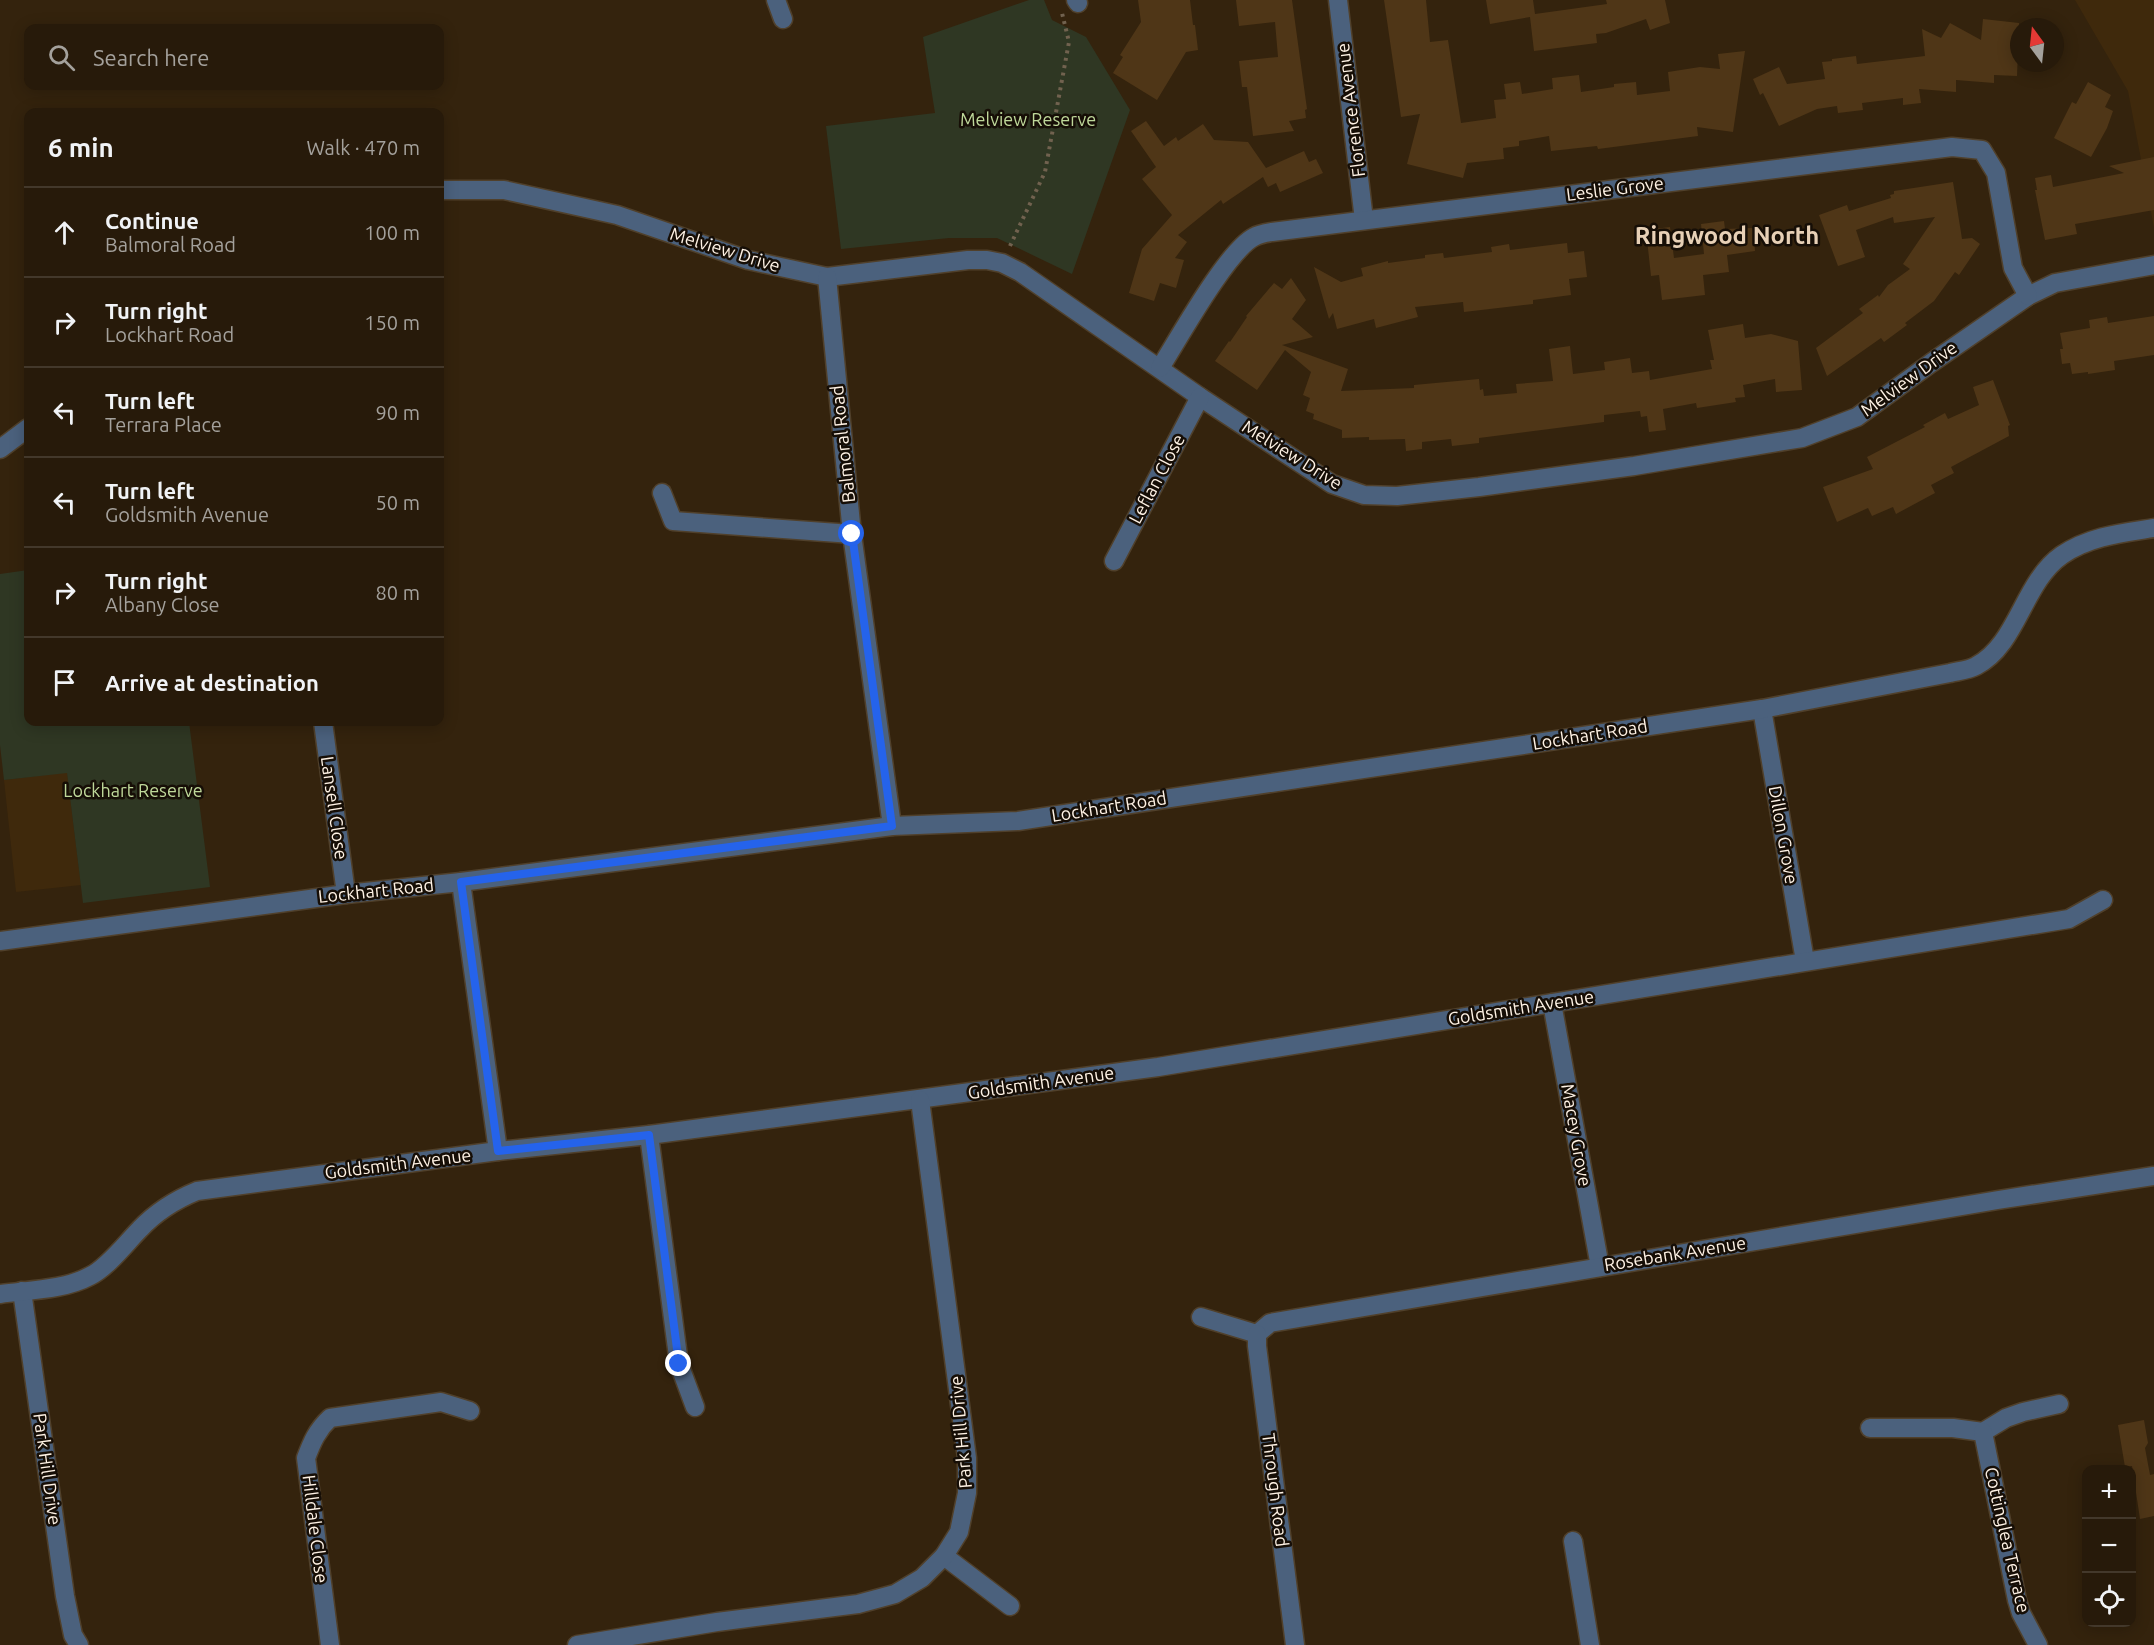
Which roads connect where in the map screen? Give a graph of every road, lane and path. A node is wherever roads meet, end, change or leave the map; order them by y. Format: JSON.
{"nodes":[{"id":1,"x":776,"y":0,"type":"edge"},
{"id":2,"x":1338,"y":0,"type":"edge"},
{"id":3,"x":1077,"y":1,"type":"edge"},
{"id":4,"x":783,"y":19,"type":"dead end"},
{"id":5,"x":444,"y":190,"type":"edge"},
{"id":6,"x":1364,"y":220,"type":"junction"},
{"id":7,"x":1002,"y":263,"type":"junction"},
{"id":8,"x":2154,"y":265,"type":"edge"},
{"id":9,"x":827,"y":277,"type":"junction"},
{"id":10,"x":2028,"y":296,"type":"junction"},
{"id":11,"x":1161,"y":368,"type":"junction"},
{"id":12,"x":1200,"y":397,"type":"junction"},
{"id":13,"x":24,"y":431,"type":"edge"},
{"id":14,"x":0,"y":449,"type":"edge"},
{"id":15,"x":662,"y":493,"type":"dead end"},
{"id":16,"x":2154,"y":528,"type":"edge"},
{"id":17,"x":852,"y":534,"type":"junction"},
{"id":18,"x":1114,"y":561,"type":"dead end"},
{"id":19,"x":1762,"y":709,"type":"junction"},
{"id":20,"x":324,"y":726,"type":"edge"},
{"id":21,"x":892,"y":826,"type":"junction"},
{"id":22,"x":461,"y":882,"type":"junction"},
{"id":23,"x":346,"y":894,"type":"junction"},
{"id":24,"x":2103,"y":900,"type":"dead end"},
{"id":25,"x":0,"y":941,"type":"edge"},
{"id":26,"x":1804,"y":961,"type":"junction"},
{"id":27,"x":1552,"y":1003,"type":"junction"},
{"id":28,"x":920,"y":1100,"type":"junction"},
{"id":29,"x":649,"y":1135,"type":"junction"},
{"id":30,"x":498,"y":1151,"type":"junction"},
{"id":31,"x":2154,"y":1176,"type":"edge"},
{"id":32,"x":1600,"y":1267,"type":"junction"},
{"id":33,"x":22,"y":1291,"type":"junction"},
{"id":34,"x":0,"y":1294,"type":"edge"},
{"id":35,"x":1201,"y":1317,"type":"dead end"},
{"id":36,"x":1257,"y":1334,"type":"junction"},
{"id":37,"x":2059,"y":1404,"type":"dead end"},
{"id":38,"x":696,"y":1407,"type":"dead end"},
{"id":39,"x":470,"y":1411,"type":"dead end"},
{"id":40,"x":1870,"y":1428,"type":"dead end"},
{"id":41,"x":1983,"y":1432,"type":"junction"},
{"id":42,"x":1573,"y":1541,"type":"dead end"},
{"id":43,"x":944,"y":1556,"type":"junction"},
{"id":44,"x":1010,"y":1606,"type":"dead end"},
{"id":45,"x":648,"y":1639,"type":"edge"},
{"id":46,"x":80,"y":1645,"type":"edge"},
{"id":47,"x":330,"y":1645,"type":"edge"},
{"id":48,"x":577,"y":1645,"type":"edge"},
{"id":49,"x":1295,"y":1645,"type":"edge"},
{"id":50,"x":1590,"y":1645,"type":"edge"},
{"id":51,"x":2038,"y":1645,"type":"edge"}],
"edges":[{"from":1,"to":4,"type":"street"},
{"from":2,"to":6,"type":"street","name":"Florence Avenue"},
{"from":3,"to":7,"type":"path"},
{"from":5,"to":9,"type":"street","name":"Melview Drive"},
{"from":6,"to":10,"type":"street","name":"Leslie Grove"},
{"from":6,"to":11,"type":"street","name":"Leslie Grove"},
{"from":7,"to":9,"type":"street","name":"Melview Drive"},
{"from":7,"to":11,"type":"street","name":"Melview Drive"},
{"from":8,"to":10,"type":"street","name":"Melview Drive"},
{"from":9,"to":17,"type":"street","name":"Balmoral Road"},
{"from":10,"to":12,"type":"street","name":"Melview Drive"},
{"from":11,"to":12,"type":"street","name":"Melview Drive"},
{"from":12,"to":18,"type":"street","name":"Leflan Close"},
{"from":13,"to":14,"type":"street"},
{"from":15,"to":17,"type":"street"},
{"from":16,"to":19,"type":"street","name":"Lockhart Road"},
{"from":17,"to":21,"type":"street","name":"Balmoral Road"},
{"from":19,"to":21,"type":"street","name":"Lockhart Road"},
{"from":19,"to":26,"type":"street","name":"Dillon Grove"},
{"from":20,"to":23,"type":"street","name":"Lansell Close"},
{"from":21,"to":22,"type":"street","name":"Lockhart Road"},
{"from":22,"to":23,"type":"street","name":"Lockhart Road"},
{"from":22,"to":30,"type":"street"},
{"from":23,"to":25,"type":"street","name":"Lockhart Road"},
{"from":24,"to":26,"type":"street","name":"Goldsmith Avenue"},
{"from":26,"to":27,"type":"street","name":"Goldsmith Avenue"},
{"from":27,"to":28,"type":"street","name":"Goldsmith Avenue"},
{"from":27,"to":32,"type":"street","name":"Macey Grove"},
{"from":28,"to":29,"type":"street","name":"Goldsmith Avenue"},
{"from":28,"to":43,"type":"street","name":"Park Hill Drive"},
{"from":29,"to":30,"type":"street","name":"Goldsmith Avenue"},
{"from":29,"to":38,"type":"street"},
{"from":30,"to":33,"type":"street","name":"Goldsmith Avenue"},
{"from":31,"to":32,"type":"street","name":"Rosebank Avenue"},
{"from":32,"to":36,"type":"street","name":"Rosebank Avenue"},
{"from":33,"to":34,"type":"street","name":"Goldsmith Avenue"},
{"from":33,"to":46,"type":"street","name":"Park Hill Drive"},
{"from":35,"to":36,"type":"street"},
{"from":36,"to":49,"type":"street","name":"Through Road"},
{"from":37,"to":41,"type":"street"},
{"from":39,"to":47,"type":"street","name":"Hilldale Close"},
{"from":40,"to":41,"type":"street"},
{"from":41,"to":51,"type":"street","name":"Cottinglea Terrace"},
{"from":42,"to":50,"type":"street"},
{"from":43,"to":44,"type":"street"},
{"from":43,"to":45,"type":"street","name":"Park Hill Drive"},
{"from":45,"to":48,"type":"street","name":"Park Hill Drive"}]}
